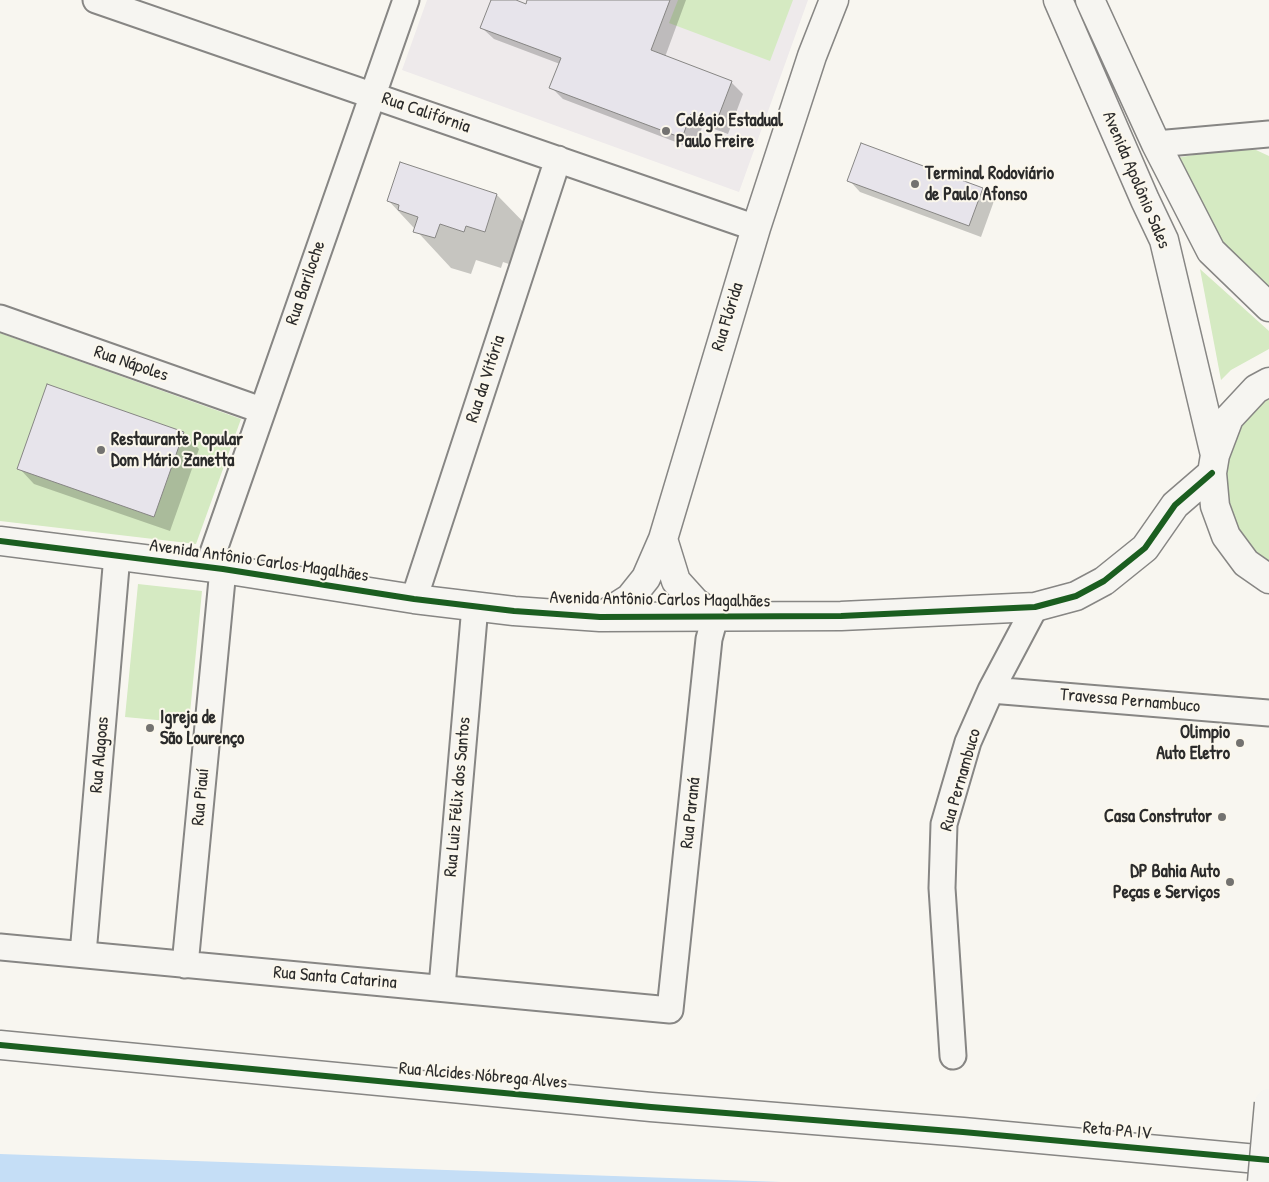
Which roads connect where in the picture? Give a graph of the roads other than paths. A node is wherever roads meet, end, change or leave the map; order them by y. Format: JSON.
{"nodes":[{"id":1,"x":96,"y":0,"type":"edge"},
{"id":2,"x":406,"y":0,"type":"edge"},
{"id":3,"x":834,"y":0,"type":"edge"},
{"id":4,"x":1058,"y":0,"type":"edge"},
{"id":5,"x":1090,"y":0,"type":"edge"},
{"id":6,"x":372,"y":95,"type":"junction"},
{"id":7,"x":1269,"y":134,"type":"edge"},
{"id":8,"x":1156,"y":144,"type":"junction"},
{"id":9,"x":558,"y":159,"type":"junction"},
{"id":10,"x":756,"y":228,"type":"junction"},
{"id":11,"x":1269,"y":307,"type":"edge"},
{"id":12,"x":0,"y":318,"type":"edge"},
{"id":13,"x":1269,"y":382,"type":"edge"},
{"id":14,"x":262,"y":410,"type":"junction"},
{"id":15,"x":1213,"y":464,"type":"junction"},
{"id":16,"x":663,"y":539,"type":"junction"},
{"id":17,"x":0,"y":541,"type":"edge"},
{"id":18,"x":116,"y":555,"type":"junction"},
{"id":19,"x":216,"y":568,"type":"junction"},
{"id":20,"x":1269,"y":579,"type":"edge"},
{"id":21,"x":414,"y":599,"type":"junction"},
{"id":22,"x":475,"y":606,"type":"junction"},
{"id":23,"x":1035,"y":607,"type":"junction"},
{"id":24,"x":600,"y":617,"type":"junction"},
{"id":25,"x":715,"y":618,"type":"junction"},
{"id":26,"x":991,"y":690,"type":"junction"},
{"id":27,"x":1269,"y":713,"type":"edge"},
{"id":28,"x":0,"y":947,"type":"edge"},
{"id":29,"x":83,"y":954,"type":"junction"},
{"id":30,"x":185,"y":965,"type":"junction"},
{"id":31,"x":442,"y":987,"type":"junction"},
{"id":32,"x":670,"y":1010,"type":"joint"},
{"id":33,"x":0,"y":1045,"type":"edge"},
{"id":34,"x":953,"y":1056,"type":"dead end"},
{"id":35,"x":1269,"y":1103,"type":"edge"},
{"id":36,"x":963,"y":1132,"type":"joint"},
{"id":37,"x":1269,"y":1160,"type":"edge"},
{"id":38,"x":1262,"y":1182,"type":"edge"}],
"edges":[{"from":1,"to":6,"type":"street","name":"Rua Califórnia"},
{"from":2,"to":6,"type":"street","name":"Rua Bariloche"},
{"from":3,"to":10,"type":"street","name":"Rua Flórida"},
{"from":4,"to":15,"type":"street","name":"Avenida Apolônio Sales"},
{"from":5,"to":8,"type":"street","name":"Avenida Apolônio Sales"},
{"from":6,"to":9,"type":"street","name":"Rua Califórnia"},
{"from":6,"to":14,"type":"street","name":"Rua Bariloche"},
{"from":7,"to":8,"type":"street"},
{"from":8,"to":11,"type":"street","name":"Avenida Apolônio Sales"},
{"from":9,"to":10,"type":"street","name":"Rua Califórnia"},
{"from":9,"to":21,"type":"street","name":"Rua da Vitória"},
{"from":10,"to":16,"type":"street","name":"Rua Flórida"},
{"from":12,"to":14,"type":"street","name":"Rua Nápoles"},
{"from":13,"to":15,"type":"street"},
{"from":14,"to":19,"type":"street","name":"Rua Bariloche"},
{"from":15,"to":20,"type":"street","name":"Avenida Apolônio Sales"},
{"from":15,"to":23,"type":"street","name":"Avenida Antônio Carlos Magalhães"},
{"from":16,"to":24,"type":"street","name":"Rua Flórida"},
{"from":16,"to":25,"type":"street"},
{"from":17,"to":18,"type":"street","name":"Avenida Antônio Carlos Magalhães"},
{"from":18,"to":19,"type":"street","name":"Avenida Antônio Carlos Magalhães"},
{"from":18,"to":29,"type":"street","name":"Rua Alagoas"},
{"from":19,"to":21,"type":"street","name":"Avenida Antônio Carlos Magalhães"},
{"from":19,"to":30,"type":"street","name":"Rua Piauí"},
{"from":21,"to":22,"type":"street","name":"Avenida Antônio Carlos Magalhães"},
{"from":22,"to":24,"type":"street","name":"Avenida Antônio Carlos Magalhães"},
{"from":22,"to":31,"type":"street","name":"Rua Luiz Félix dos Santos"},
{"from":23,"to":25,"type":"street","name":"Avenida Antônio Carlos Magalhães"},
{"from":23,"to":26,"type":"street","name":"Rua Pernambuco"},
{"from":24,"to":25,"type":"street","name":"Avenida Antônio Carlos Magalhães"},
{"from":25,"to":32,"type":"street","name":"Rua Paraná"},
{"from":26,"to":27,"type":"street","name":"Travessa Pernambuco"},
{"from":26,"to":34,"type":"street","name":"Rua Pernambuco"},
{"from":28,"to":29,"type":"street","name":"Rua Santa Catarina"},
{"from":29,"to":30,"type":"street","name":"Rua Santa Catarina"},
{"from":30,"to":31,"type":"street","name":"Rua Santa Catarina"},
{"from":31,"to":32,"type":"street","name":"Rua Santa Catarina"},
{"from":33,"to":36,"type":"street","name":"Rua Alcides Nóbrega Alves"},
{"from":35,"to":38,"type":"street","bridge":true},
{"from":36,"to":37,"type":"street","name":"Reta PA IV"}]}
